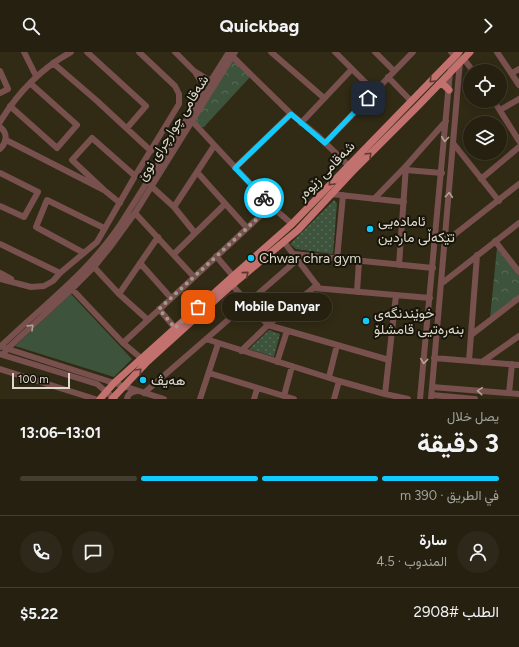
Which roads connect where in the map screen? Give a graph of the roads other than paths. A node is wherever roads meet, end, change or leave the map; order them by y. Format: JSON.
{"nodes":[{"id":1,"x":24,"y":52,"type":"edge"},
{"id":2,"x":71,"y":52,"type":"edge"},
{"id":3,"x":87,"y":52,"type":"edge"},
{"id":4,"x":139,"y":52,"type":"edge"},
{"id":5,"x":175,"y":52,"type":"edge"},
{"id":6,"x":335,"y":52,"type":"edge"},
{"id":7,"x":375,"y":52,"type":"edge"},
{"id":8,"x":413,"y":52,"type":"edge"},
{"id":9,"x":470,"y":52,"type":"edge"},
{"id":10,"x":498,"y":52,"type":"edge"},
{"id":11,"x":232,"y":53,"type":"edge"},
{"id":12,"x":275,"y":53,"type":"edge"},
{"id":13,"x":457,"y":55,"type":"edge"},
{"id":14,"x":53,"y":63,"type":"junction"},
{"id":15,"x":466,"y":64,"type":"edge"},
{"id":16,"x":352,"y":69,"type":"junction"},
{"id":17,"x":519,"y":69,"type":"edge"},
{"id":18,"x":0,"y":71,"type":"edge"},
{"id":19,"x":394,"y":71,"type":"junction"},
{"id":20,"x":450,"y":72,"type":"junction"},
{"id":21,"x":512,"y":73,"type":"junction"},
{"id":22,"x":36,"y":76,"type":"junction"},
{"id":23,"x":388,"y":77,"type":"junction"},
{"id":24,"x":30,"y":83,"type":"junction"},
{"id":25,"x":439,"y":84,"type":"junction"},
{"id":26,"x":211,"y":85,"type":"junction"},
{"id":27,"x":519,"y":85,"type":"edge"},
{"id":28,"x":449,"y":90,"type":"junction"},
{"id":29,"x":374,"y":91,"type":"junction"},
{"id":30,"x":0,"y":93,"type":"edge"},
{"id":31,"x":324,"y":98,"type":"junction"},
{"id":32,"x":448,"y":98,"type":"junction"},
{"id":33,"x":458,"y":99,"type":"junction"},
{"id":34,"x":519,"y":99,"type":"edge"},
{"id":35,"x":411,"y":101,"type":"junction"},
{"id":36,"x":10,"y":106,"type":"junction"},
{"id":37,"x":500,"y":110,"type":"joint"},
{"id":38,"x":291,"y":114,"type":"junction"},
{"id":39,"x":192,"y":121,"type":"junction"},
{"id":40,"x":446,"y":121,"type":"junction"},
{"id":41,"x":0,"y":122,"type":"edge"},
{"id":42,"x":301,"y":123,"type":"junction"},
{"id":43,"x":0,"y":126,"type":"edge"},
{"id":44,"x":127,"y":128,"type":"junction"},
{"id":45,"x":6,"y":140,"type":"junction"},
{"id":46,"x":519,"y":141,"type":"edge"},
{"id":47,"x":325,"y":143,"type":"junction"},
{"id":48,"x":453,"y":143,"type":"junction"},
{"id":49,"x":214,"y":146,"type":"junction"},
{"id":50,"x":519,"y":147,"type":"edge"},
{"id":51,"x":0,"y":149,"type":"edge"},
{"id":52,"x":151,"y":151,"type":"junction"},
{"id":53,"x":348,"y":165,"type":"junction"},
{"id":54,"x":235,"y":168,"type":"junction"},
{"id":55,"x":406,"y":168,"type":"junction"},
{"id":56,"x":197,"y":172,"type":"junction"},
{"id":57,"x":0,"y":173,"type":"edge"},
{"id":58,"x":442,"y":173,"type":"junction"},
{"id":59,"x":134,"y":176,"type":"junction"},
{"id":60,"x":481,"y":179,"type":"junction"},
{"id":61,"x":519,"y":184,"type":"edge"},
{"id":62,"x":151,"y":186,"type":"junction"},
{"id":63,"x":104,"y":190,"type":"junction"},
{"id":64,"x":331,"y":194,"type":"junction"},
{"id":65,"x":343,"y":195,"type":"junction"},
{"id":66,"x":374,"y":199,"type":"junction"},
{"id":67,"x":499,"y":201,"type":"junction"},
{"id":68,"x":404,"y":202,"type":"junction"},
{"id":69,"x":120,"y":203,"type":"junction"},
{"id":70,"x":225,"y":204,"type":"junction"},
{"id":71,"x":0,"y":206,"type":"edge"},
{"id":72,"x":271,"y":206,"type":"junction"},
{"id":73,"x":174,"y":207,"type":"junction"},
{"id":74,"x":131,"y":214,"type":"junction"},
{"id":75,"x":519,"y":223,"type":"edge"},
{"id":76,"x":292,"y":224,"type":"junction"},
{"id":77,"x":104,"y":228,"type":"junction"},
{"id":78,"x":247,"y":228,"type":"junction"},
{"id":79,"x":195,"y":233,"type":"junction"},
{"id":80,"x":158,"y":237,"type":"junction"},
{"id":81,"x":495,"y":240,"type":"junction"},
{"id":82,"x":284,"y":242,"type":"junction"},
{"id":83,"x":445,"y":242,"type":"junction"},
{"id":84,"x":0,"y":244,"type":"edge"},
{"id":85,"x":84,"y":253,"type":"junction"},
{"id":86,"x":174,"y":254,"type":"junction"},
{"id":87,"x":478,"y":255,"type":"junction"},
{"id":88,"x":216,"y":256,"type":"junction"},
{"id":89,"x":295,"y":257,"type":"junction"},
{"id":90,"x":337,"y":259,"type":"junction"},
{"id":91,"x":360,"y":261,"type":"junction"},
{"id":92,"x":140,"y":263,"type":"junction"},
{"id":93,"x":399,"y":265,"type":"junction"},
{"id":94,"x":94,"y":267,"type":"junction"},
{"id":95,"x":433,"y":268,"type":"junction"},
{"id":96,"x":519,"y":272,"type":"edge"},
{"id":97,"x":0,"y":273,"type":"edge"},
{"id":98,"x":60,"y":273,"type":"junction"},
{"id":99,"x":232,"y":276,"type":"junction"},
{"id":100,"x":194,"y":277,"type":"junction"},
{"id":101,"x":0,"y":279,"type":"edge"},
{"id":102,"x":441,"y":284,"type":"junction"},
{"id":103,"x":23,"y":285,"type":"junction"},
{"id":104,"x":232,"y":285,"type":"junction"},
{"id":105,"x":316,"y":287,"type":"junction"},
{"id":106,"x":72,"y":289,"type":"junction"},
{"id":107,"x":357,"y":292,"type":"junction"},
{"id":108,"x":119,"y":294,"type":"junction"},
{"id":109,"x":396,"y":295,"type":"junction"},
{"id":110,"x":171,"y":298,"type":"junction"},
{"id":111,"x":430,"y":298,"type":"junction"},
{"id":112,"x":519,"y":298,"type":"edge"},
{"id":113,"x":248,"y":302,"type":"junction"},
{"id":114,"x":159,"y":309,"type":"junction"},
{"id":115,"x":148,"y":320,"type":"junction"},
{"id":116,"x":268,"y":325,"type":"junction"},
{"id":117,"x":175,"y":328,"type":"junction"},
{"id":118,"x":286,"y":331,"type":"junction"},
{"id":119,"x":471,"y":335,"type":"junction"},
{"id":120,"x":519,"y":336,"type":"edge"},
{"id":121,"x":206,"y":339,"type":"junction"},
{"id":122,"x":123,"y":343,"type":"junction"},
{"id":123,"x":426,"y":343,"type":"junction"},
{"id":124,"x":218,"y":344,"type":"junction"},
{"id":125,"x":435,"y":344,"type":"junction"},
{"id":126,"x":337,"y":345,"type":"junction"},
{"id":127,"x":0,"y":347,"type":"edge"},
{"id":128,"x":241,"y":351,"type":"junction"},
{"id":129,"x":4,"y":352,"type":"edge"},
{"id":130,"x":434,"y":358,"type":"junction"},
{"id":131,"x":142,"y":359,"type":"junction"},
{"id":132,"x":389,"y":360,"type":"junction"},
{"id":133,"x":469,"y":361,"type":"junction"},
{"id":134,"x":277,"y":362,"type":"junction"},
{"id":135,"x":482,"y":362,"type":"junction"},
{"id":136,"x":512,"y":364,"type":"junction"},
{"id":137,"x":519,"y":365,"type":"edge"},
{"id":138,"x":292,"y":366,"type":"junction"},
{"id":139,"x":0,"y":369,"type":"edge"},
{"id":140,"x":209,"y":373,"type":"junction"},
{"id":141,"x":329,"y":377,"type":"junction"},
{"id":142,"x":340,"y":381,"type":"junction"},
{"id":143,"x":114,"y":384,"type":"junction"},
{"id":144,"x":124,"y":387,"type":"junction"},
{"id":145,"x":432,"y":387,"type":"junction"},
{"id":146,"x":257,"y":389,"type":"junction"},
{"id":147,"x":137,"y":391,"type":"junction"},
{"id":148,"x":107,"y":392,"type":"junction"},
{"id":149,"x":144,"y":393,"type":"junction"},
{"id":150,"x":510,"y":393,"type":"junction"},
{"id":151,"x":385,"y":394,"type":"junction"},
{"id":152,"x":519,"y":394,"type":"edge"},
{"id":153,"x":284,"y":396,"type":"junction"},
{"id":154,"x":431,"y":397,"type":"edge"},
{"id":155,"x":96,"y":399,"type":"edge"},
{"id":156,"x":100,"y":399,"type":"edge"},
{"id":157,"x":113,"y":399,"type":"edge"},
{"id":158,"x":128,"y":399,"type":"edge"},
{"id":159,"x":164,"y":399,"type":"edge"},
{"id":160,"x":200,"y":399,"type":"edge"},
{"id":161,"x":254,"y":399,"type":"edge"},
{"id":162,"x":294,"y":399,"type":"edge"},
{"id":163,"x":334,"y":399,"type":"edge"},
{"id":164,"x":408,"y":399,"type":"edge"},
{"id":165,"x":420,"y":399,"type":"edge"},
{"id":166,"x":475,"y":399,"type":"edge"}],
"edges":[{"from":1,"to":22,"type":"street"},
{"from":2,"to":14,"type":"street"},
{"from":3,"to":44,"type":"street"},
{"from":4,"to":52,"type":"street"},
{"from":5,"to":26,"type":"street"},
{"from":6,"to":16,"type":"street"},
{"from":7,"to":19,"type":"street"},
{"from":8,"to":19,"type":"street"},
{"from":9,"to":13,"type":"main road","name":"شەقامی زێوەر"},
{"from":10,"to":21,"type":"street"},
{"from":11,"to":26,"type":"street","name":"شەقامی چوارچرای نوێ"},
{"from":11,"to":38,"type":"street"},
{"from":12,"to":31,"type":"street"},
{"from":13,"to":15,"type":"street"},
{"from":13,"to":20,"type":"main road","name":"شەقامی زێوەر"},
{"from":13,"to":33,"type":"street"},
{"from":13,"to":35,"type":"main road","name":"شەقامی زێوەر","one_way":true},
{"from":14,"to":22,"type":"street"},
{"from":14,"to":44,"type":"street"},
{"from":16,"to":29,"type":"street"},
{"from":16,"to":31,"type":"street"},
{"from":17,"to":21,"type":"street"},
{"from":18,"to":30,"type":"street"},
{"from":19,"to":23,"type":"street"},
{"from":20,"to":25,"type":"main road","name":"شەقامی زێوەر"},
{"from":20,"to":28,"type":"street"},
{"from":21,"to":27,"type":"street"},
{"from":22,"to":24,"type":"street"},
{"from":23,"to":29,"type":"street"},
{"from":23,"to":35,"type":"street"},
{"from":24,"to":36,"type":"street"},
{"from":24,"to":36,"type":"street"},
{"from":25,"to":28,"type":"main road"},
{"from":64,"to":25,"type":"main road","name":"شەقامی زێوەر","one_way":true},
{"from":26,"to":39,"type":"street","name":"شەقامی چوارچرای نوێ"},
{"from":26,"to":74,"type":"street","name":"شەقامی چوارچرای نوێ"},
{"from":28,"to":32,"type":"street"},
{"from":29,"to":47,"type":"street"},
{"from":31,"to":42,"type":"street"},
{"from":32,"to":33,"type":"street"},
{"from":32,"to":40,"type":"street"},
{"from":33,"to":48,"type":"street"},
{"from":34,"to":37,"type":"street"},
{"from":35,"to":53,"type":"main road","name":"شەقامی زێوەر"},
{"from":36,"to":41,"type":"street"},
{"from":37,"to":46,"type":"street"},
{"from":38,"to":42,"type":"street"},
{"from":38,"to":54,"type":"street"},
{"from":39,"to":49,"type":"street"},
{"from":39,"to":62,"type":"street","name":"شەقامی چوارچرای نوێ"},
{"from":40,"to":55,"type":"street"},
{"from":40,"to":58,"type":"street","one_way":true},
{"from":42,"to":47,"type":"street"},
{"from":43,"to":45,"type":"street"},
{"from":44,"to":52,"type":"street"},
{"from":45,"to":51,"type":"street"},
{"from":45,"to":63,"type":"street"},
{"from":47,"to":53,"type":"street"},
{"from":48,"to":60,"type":"street"},
{"from":83,"to":48,"type":"street","one_way":true},
{"from":49,"to":54,"type":"street"},
{"from":49,"to":56,"type":"street"},
{"from":50,"to":60,"type":"street"},
{"from":52,"to":59,"type":"street"},
{"from":53,"to":76,"type":"main road","name":"شەقامی زێوەر","one_way":true},
{"from":54,"to":72,"type":"street"},
{"from":55,"to":58,"type":"street"},
{"from":55,"to":66,"type":"street"},
{"from":55,"to":68,"type":"street"},
{"from":56,"to":70,"type":"street"},
{"from":56,"to":73,"type":"street"},
{"from":57,"to":71,"type":"street"},
{"from":58,"to":95,"type":"street"},
{"from":59,"to":63,"type":"street"},
{"from":59,"to":69,"type":"street"},
{"from":60,"to":67,"type":"street"},
{"from":61,"to":67,"type":"street"},
{"from":62,"to":73,"type":"street"},
{"from":62,"to":74,"type":"street","name":"شەقامی چوارچرای نوێ"},
{"from":63,"to":69,"type":"street"},
{"from":64,"to":65,"type":"street"},
{"from":64,"to":82,"type":"main road","name":"شەقامی زێوەر"},
{"from":65,"to":66,"type":"street"},
{"from":65,"to":90,"type":"street"},
{"from":66,"to":68,"type":"street"},
{"from":67,"to":83,"type":"street"},
{"from":68,"to":93,"type":"street"},
{"from":69,"to":77,"type":"street"},
{"from":70,"to":78,"type":"street"},
{"from":70,"to":79,"type":"street"},
{"from":72,"to":76,"type":"street"},
{"from":72,"to":78,"type":"street"},
{"from":73,"to":79,"type":"street"},
{"from":74,"to":80,"type":"street"},
{"from":74,"to":94,"type":"street"},
{"from":74,"to":127,"type":"street"},
{"from":75,"to":81,"type":"street"},
{"from":76,"to":99,"type":"main road","name":"شەقامی زێوەر"},
{"from":77,"to":85,"type":"street"},
{"from":77,"to":85,"type":"street"},
{"from":78,"to":88,"type":"street"},
{"from":79,"to":86,"type":"street"},
{"from":80,"to":86,"type":"street"},
{"from":80,"to":92,"type":"street"},
{"from":81,"to":87,"type":"street"},
{"from":81,"to":96,"type":"street"},
{"from":82,"to":89,"type":"street"},
{"from":104,"to":82,"type":"main road","name":"شەقامی زێوەر","one_way":true},
{"from":83,"to":102,"type":"street"},
{"from":84,"to":98,"type":"street"},
{"from":85,"to":98,"type":"street"},
{"from":86,"to":100,"type":"street"},
{"from":87,"to":102,"type":"street"},
{"from":87,"to":119,"type":"street"},
{"from":88,"to":99,"type":"street"},
{"from":88,"to":100,"type":"street"},
{"from":89,"to":90,"type":"street"},
{"from":89,"to":105,"type":"street"},
{"from":89,"to":113,"type":"street"},
{"from":90,"to":91,"type":"street"},
{"from":91,"to":93,"type":"street"},
{"from":91,"to":107,"type":"street"},
{"from":92,"to":108,"type":"street"},
{"from":92,"to":110,"type":"street"},
{"from":93,"to":95,"type":"street"},
{"from":94,"to":106,"type":"street"},
{"from":94,"to":108,"type":"street"},
{"from":95,"to":111,"type":"street"},
{"from":97,"to":103,"type":"street"},
{"from":98,"to":103,"type":"street"},
{"from":99,"to":117,"type":"main road","name":"شەقامی زێوەر"},
{"from":100,"to":110,"type":"street"},
{"from":101,"to":103,"type":"street"},
{"from":102,"to":125,"type":"street"},
{"from":104,"to":113,"type":"street"},
{"from":144,"to":104,"type":"main road","name":"شەقامی زێوەر","one_way":true},
{"from":105,"to":107,"type":"street"},
{"from":105,"to":116,"type":"street"},
{"from":106,"to":122,"type":"street"},
{"from":129,"to":106,"type":"street","one_way":true},
{"from":107,"to":109,"type":"street"},
{"from":108,"to":115,"type":"street"},
{"from":109,"to":111,"type":"street"},
{"from":109,"to":132,"type":"street"},
{"from":110,"to":114,"type":"street"},
{"from":111,"to":123,"type":"street"},
{"from":112,"to":119,"type":"street"},
{"from":113,"to":116,"type":"street"},
{"from":113,"to":121,"type":"street"},
{"from":114,"to":115,"type":"street"},
{"from":114,"to":117,"type":"street"},
{"from":115,"to":122,"type":"street"},
{"from":116,"to":118,"type":"street"},
{"from":116,"to":128,"type":"street"},
{"from":117,"to":131,"type":"main road","name":"شەقامی زێوەر"},
{"from":118,"to":126,"type":"street"},
{"from":118,"to":134,"type":"street"},
{"from":119,"to":133,"type":"street"},
{"from":120,"to":135,"type":"street"},
{"from":121,"to":124,"type":"street"},
{"from":121,"to":149,"type":"street"},
{"from":122,"to":131,"type":"street"},
{"from":123,"to":125,"type":"street"},
{"from":123,"to":165,"type":"street","one_way":true},
{"from":124,"to":128,"type":"street"},
{"from":124,"to":140,"type":"street"},
{"from":125,"to":130,"type":"street"},
{"from":126,"to":132,"type":"street"},
{"from":126,"to":141,"type":"street"},
{"from":127,"to":129,"type":"street"},
{"from":128,"to":134,"type":"street"},
{"from":129,"to":143,"type":"street"},
{"from":129,"to":148,"type":"street"},
{"from":130,"to":133,"type":"street"},
{"from":130,"to":145,"type":"street"},
{"from":131,"to":143,"type":"main road","name":"شەقامی زێوەر"},
{"from":132,"to":151,"type":"street"},
{"from":133,"to":135,"type":"street"},
{"from":134,"to":138,"type":"street"},
{"from":135,"to":136,"type":"street"},
{"from":136,"to":137,"type":"street"},
{"from":136,"to":150,"type":"street"},
{"from":138,"to":141,"type":"street"},
{"from":138,"to":153,"type":"street"},
{"from":139,"to":155,"type":"street"},
{"from":140,"to":146,"type":"street"},
{"from":140,"to":160,"type":"street"},
{"from":141,"to":142,"type":"street"},
{"from":142,"to":151,"type":"street"},
{"from":142,"to":163,"type":"street"},
{"from":143,"to":144,"type":"street"},
{"from":143,"to":148,"type":"main road","name":"شەقامی زێوەر"},
{"from":144,"to":147,"type":"street"},
{"from":144,"to":157,"type":"main road","name":"شەقامی زێوەر"},
{"from":150,"to":145,"type":"street","one_way":true},
{"from":145,"to":154,"type":"street"},
{"from":146,"to":153,"type":"street"},
{"from":146,"to":161,"type":"street"},
{"from":147,"to":149,"type":"street"},
{"from":147,"to":158,"type":"street"},
{"from":148,"to":156,"type":"main road","name":"شەقامی زێوەر"},
{"from":148,"to":157,"type":"street"},
{"from":149,"to":159,"type":"street"},
{"from":150,"to":152,"type":"street"},
{"from":151,"to":164,"type":"street"},
{"from":153,"to":162,"type":"street"},
{"from":154,"to":166,"type":"street"}]}
